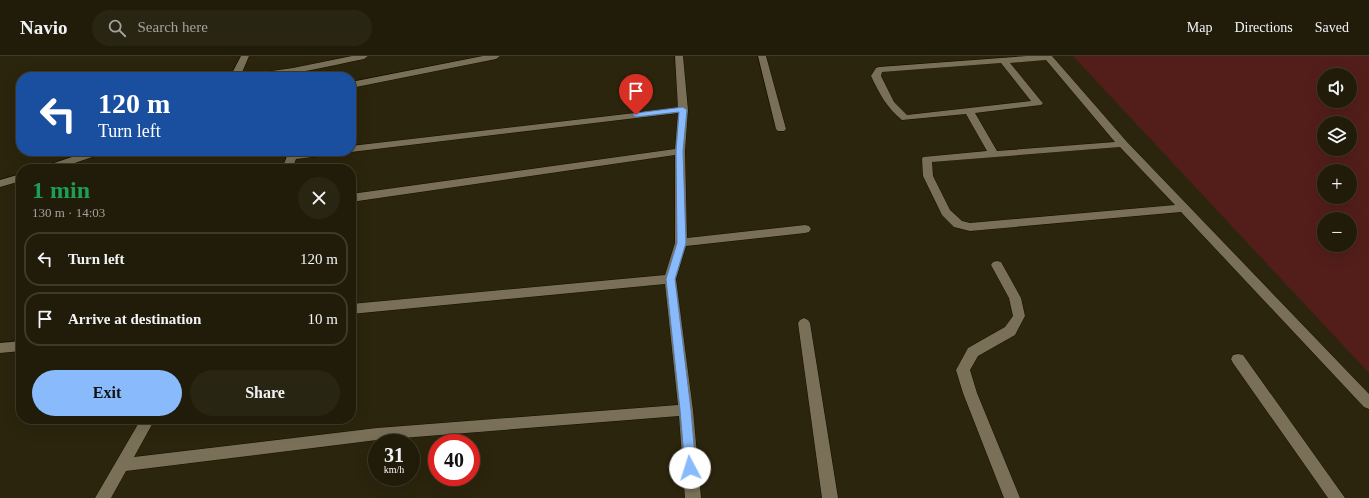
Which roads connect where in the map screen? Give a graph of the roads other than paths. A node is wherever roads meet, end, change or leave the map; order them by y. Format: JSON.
{"nodes":[{"id":1,"x":245,"y":56,"type":"edge"},
{"id":2,"x":364,"y":56,"type":"edge"},
{"id":3,"x":496,"y":56,"type":"edge"},
{"id":4,"x":679,"y":56,"type":"edge"},
{"id":5,"x":762,"y":56,"type":"edge"},
{"id":6,"x":1048,"y":56,"type":"edge"},
{"id":7,"x":1003,"y":60,"type":"junction"},
{"id":8,"x":237,"y":72,"type":"edge"},
{"id":9,"x":286,"y":72,"type":"edge"},
{"id":10,"x":356,"y":84,"type":"edge"},
{"id":11,"x":683,"y":110,"type":"junction"},
{"id":12,"x":969,"y":111,"type":"junction"},
{"id":13,"x":781,"y":129,"type":"dead end"},
{"id":14,"x":1123,"y":144,"type":"junction"},
{"id":15,"x":356,"y":148,"type":"edge"},
{"id":16,"x":680,"y":151,"type":"junction"},
{"id":17,"x":993,"y":153,"type":"junction"},
{"id":18,"x":85,"y":156,"type":"edge"},
{"id":19,"x":61,"y":164,"type":"edge"},
{"id":20,"x":16,"y":179,"type":"edge"},
{"id":21,"x":0,"y":184,"type":"edge"},
{"id":22,"x":356,"y":197,"type":"edge"},
{"id":23,"x":1184,"y":208,"type":"junction"},
{"id":24,"x":805,"y":229,"type":"dead end"},
{"id":25,"x":681,"y":243,"type":"junction"},
{"id":26,"x":997,"y":265,"type":"dead end"},
{"id":27,"x":670,"y":279,"type":"junction"},
{"id":28,"x":356,"y":309,"type":"edge"},
{"id":29,"x":804,"y":323,"type":"dead end"},
{"id":30,"x":16,"y":346,"type":"edge"},
{"id":31,"x":0,"y":348,"type":"edge"},
{"id":32,"x":1238,"y":359,"type":"dead end"},
{"id":33,"x":1369,"y":403,"type":"edge"},
{"id":34,"x":686,"y":410,"type":"junction"},
{"id":35,"x":145,"y":424,"type":"edge"},
{"id":36,"x":122,"y":465,"type":"junction"},
{"id":37,"x":103,"y":498,"type":"edge"},
{"id":38,"x":693,"y":498,"type":"edge"},
{"id":39,"x":830,"y":498,"type":"edge"},
{"id":40,"x":1012,"y":498,"type":"edge"},
{"id":41,"x":1337,"y":498,"type":"edge"}],
"edges":[{"from":1,"to":8,"type":"street"},
{"from":2,"to":9,"type":"street"},
{"from":3,"to":10,"type":"street"},
{"from":4,"to":11,"type":"street"},
{"from":5,"to":13,"type":"street"},
{"from":6,"to":7,"type":"street"},
{"from":6,"to":14,"type":"street"},
{"from":7,"to":12,"type":"street"},
{"from":7,"to":12,"type":"street"},
{"from":11,"to":15,"type":"street"},
{"from":11,"to":16,"type":"street"},
{"from":12,"to":17,"type":"street"},
{"from":14,"to":17,"type":"street"},
{"from":14,"to":23,"type":"street"},
{"from":16,"to":22,"type":"street"},
{"from":16,"to":25,"type":"street"},
{"from":17,"to":23,"type":"street"},
{"from":18,"to":19,"type":"street"},
{"from":20,"to":21,"type":"street"},
{"from":23,"to":33,"type":"street"},
{"from":24,"to":25,"type":"street"},
{"from":25,"to":27,"type":"street"},
{"from":26,"to":40,"type":"street"},
{"from":27,"to":28,"type":"street"},
{"from":27,"to":34,"type":"street"},
{"from":29,"to":39,"type":"street"},
{"from":30,"to":31,"type":"street"},
{"from":32,"to":41,"type":"street"},
{"from":34,"to":36,"type":"street"},
{"from":34,"to":38,"type":"street"},
{"from":35,"to":36,"type":"street"},
{"from":36,"to":37,"type":"street"}]}
